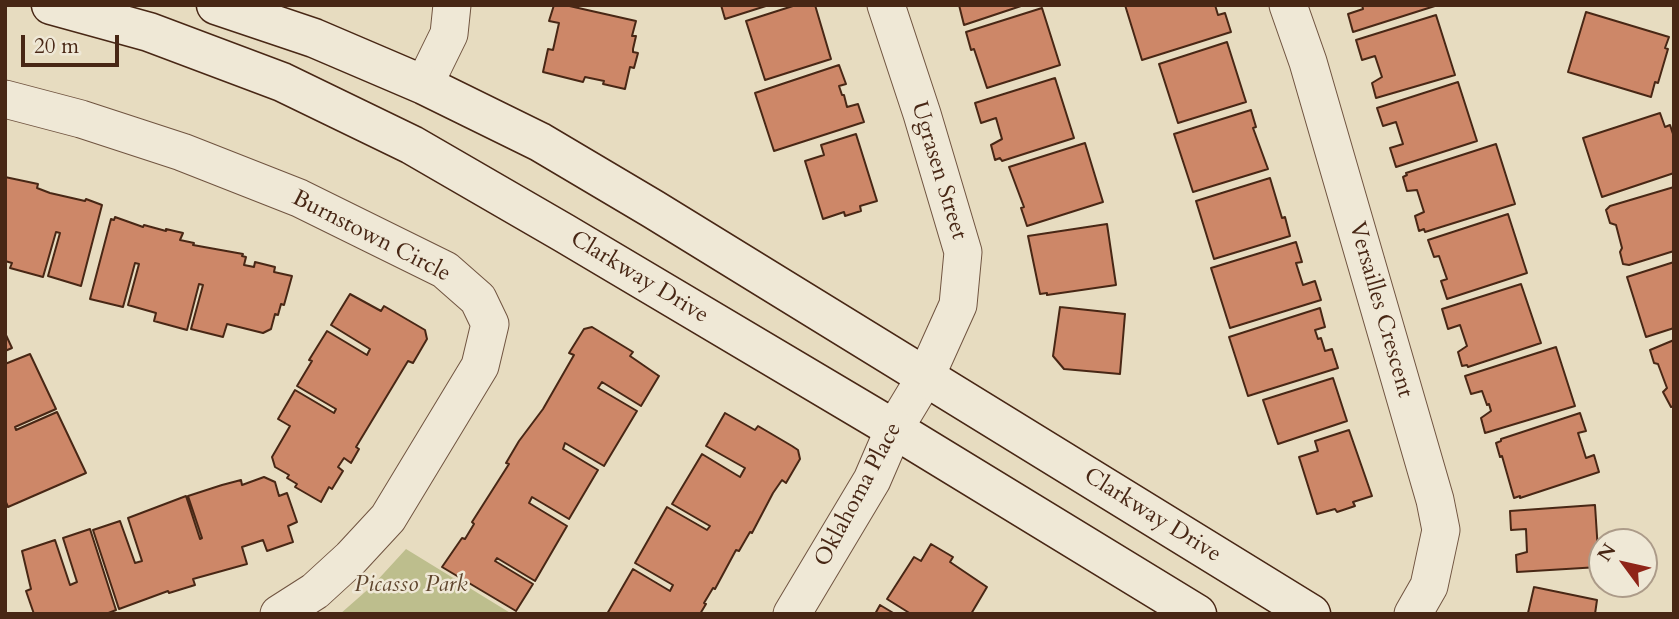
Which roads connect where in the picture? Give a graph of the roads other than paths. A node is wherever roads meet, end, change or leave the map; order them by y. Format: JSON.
{"nodes":[{"id":1,"x":51,"y":5,"type":"edge"},
{"id":2,"x":216,"y":5,"type":"edge"},
{"id":3,"x":452,"y":5,"type":"edge"},
{"id":4,"x":886,"y":5,"type":"edge"},
{"id":5,"x":1288,"y":5,"type":"edge"},
{"id":6,"x":424,"y":85,"type":"junction"},
{"id":7,"x":5,"y":99,"type":"edge"},
{"id":8,"x":926,"y":376,"type":"junction"},
{"id":9,"x":894,"y":429,"type":"junction"},
{"id":10,"x":279,"y":614,"type":"edge"},
{"id":11,"x":792,"y":614,"type":"edge"},
{"id":12,"x":1197,"y":614,"type":"edge"},
{"id":13,"x":1311,"y":614,"type":"edge"},
{"id":14,"x":1413,"y":614,"type":"edge"}],
"edges":[{"from":1,"to":9,"type":"street","name":"Clarkway Drive"},
{"from":2,"to":6,"type":"street","name":"Clarkway Drive"},
{"from":3,"to":6,"type":"street"},
{"from":4,"to":8,"type":"street","name":"Ugrasen Street"},
{"from":5,"to":14,"type":"street","name":"Versailles Crescent"},
{"from":6,"to":8,"type":"street","name":"Clarkway Drive"},
{"from":7,"to":10,"type":"street","name":"Burnstown Circle"},
{"from":8,"to":9,"type":"street","name":"Oklahoma Place"},
{"from":8,"to":13,"type":"street","name":"Clarkway Drive"},
{"from":9,"to":11,"type":"street","name":"Oklahoma Place"},
{"from":9,"to":12,"type":"street","name":"Clarkway Drive"}]}
